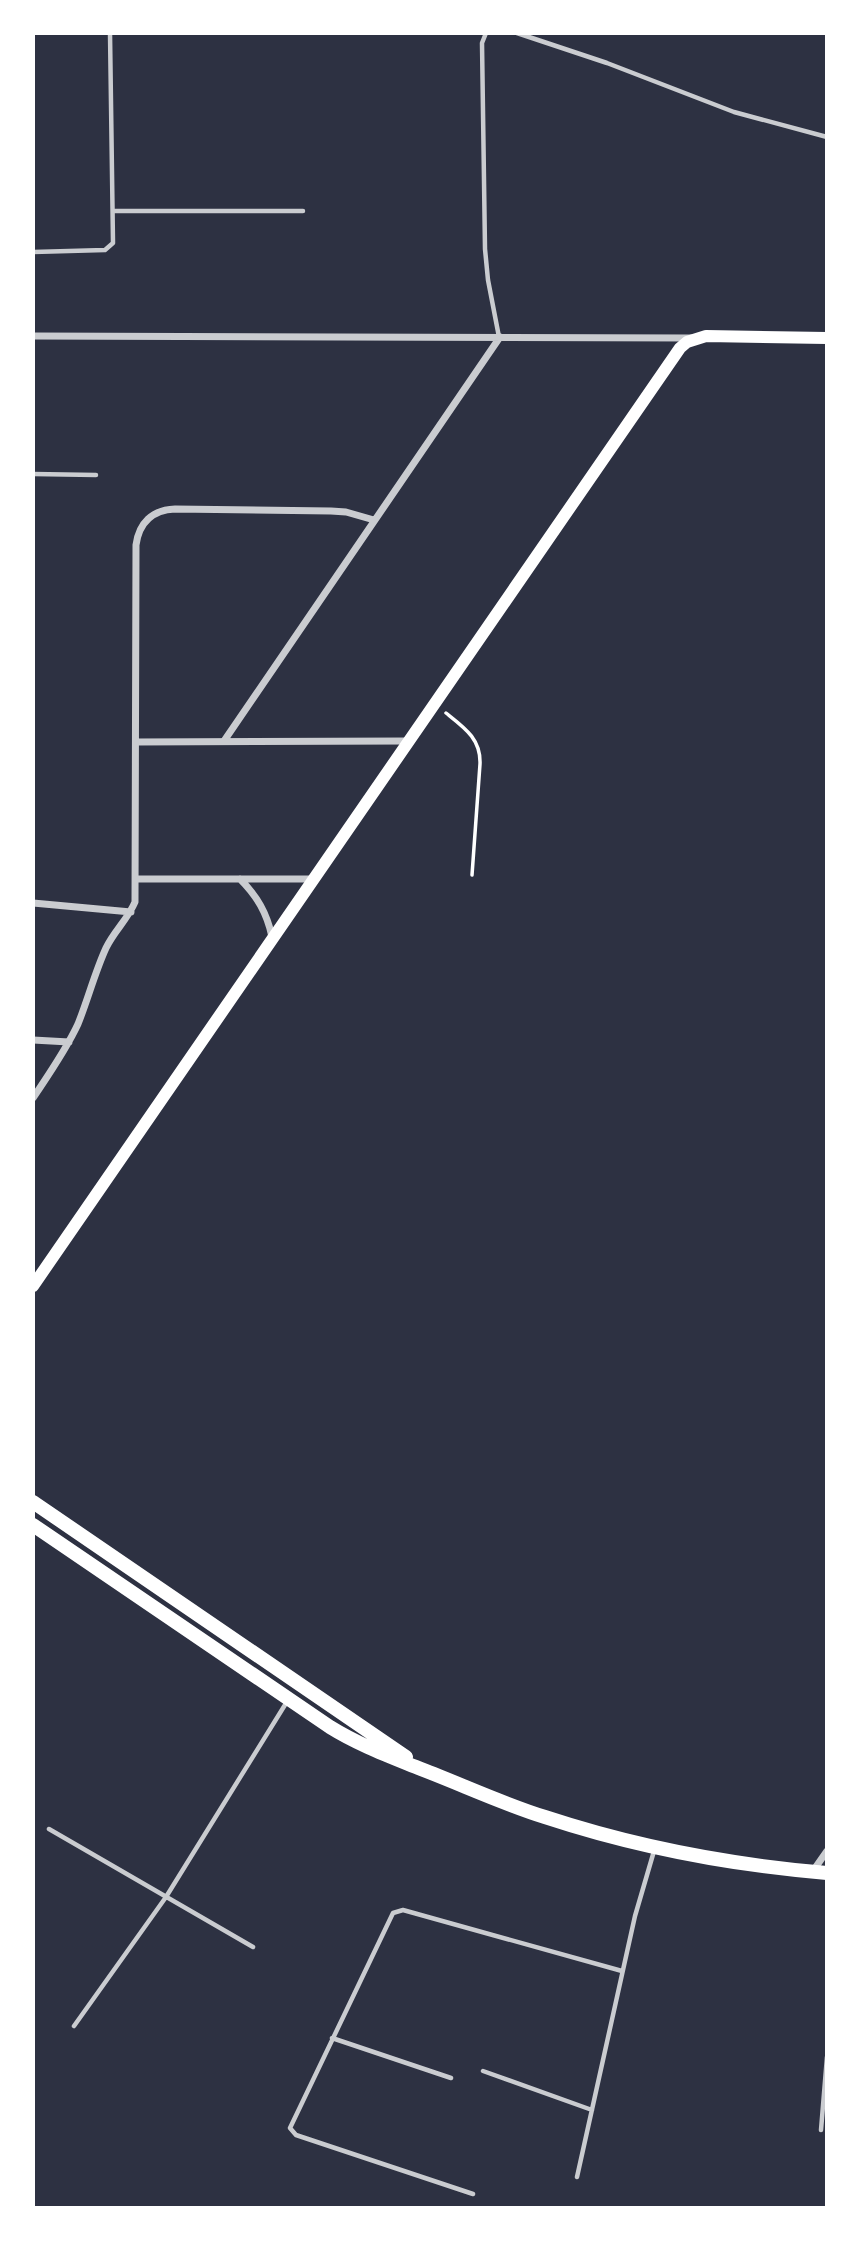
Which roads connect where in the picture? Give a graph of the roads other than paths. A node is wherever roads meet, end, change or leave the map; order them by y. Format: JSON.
{"nodes":[{"id":1,"x":110,"y":33,"type":"edge"},
{"id":2,"x":486,"y":33,"type":"edge"},
{"id":3,"x":517,"y":33,"type":"edge"},
{"id":4,"x":827,"y":137,"type":"edge"},
{"id":5,"x":113,"y":211,"type":"junction"},
{"id":6,"x":303,"y":211,"type":"dead end"},
{"id":7,"x":33,"y":251,"type":"edge"},
{"id":8,"x":33,"y":336,"type":"edge"},
{"id":9,"x":499,"y":337,"type":"junction"},
{"id":10,"x":696,"y":338,"type":"junction"},
{"id":11,"x":827,"y":338,"type":"edge"},
{"id":12,"x":33,"y":474,"type":"edge"},
{"id":13,"x":96,"y":475,"type":"dead end"},
{"id":14,"x":374,"y":520,"type":"junction"},
{"id":15,"x":224,"y":741,"type":"junction"},
{"id":16,"x":409,"y":741,"type":"junction"},
{"id":17,"x":136,"y":742,"type":"junction"},
{"id":18,"x":239,"y":878,"type":"junction"},
{"id":19,"x":136,"y":879,"type":"junction"},
{"id":20,"x":314,"y":879,"type":"junction"},
{"id":21,"x":33,"y":903,"type":"edge"},
{"id":22,"x":131,"y":912,"type":"junction"},
{"id":23,"x":273,"y":939,"type":"junction"},
{"id":24,"x":33,"y":1040,"type":"edge"},
{"id":25,"x":69,"y":1042,"type":"junction"},
{"id":26,"x":33,"y":1098,"type":"edge"},
{"id":27,"x":33,"y":1286,"type":"edge"},
{"id":28,"x":33,"y":1502,"type":"edge"},
{"id":29,"x":33,"y":1525,"type":"edge"},
{"id":30,"x":289,"y":1699,"type":"junction"},
{"id":31,"x":421,"y":1768,"type":"junction"},
{"id":32,"x":49,"y":1829,"type":"dead end"},
{"id":33,"x":656,"y":1847,"type":"junction"},
{"id":34,"x":827,"y":1852,"type":"edge"},
{"id":35,"x":820,"y":1872,"type":"edge"},
{"id":36,"x":166,"y":1897,"type":"junction"},
{"id":37,"x":253,"y":1947,"type":"dead end"},
{"id":38,"x":622,"y":1971,"type":"junction"},
{"id":39,"x":74,"y":2026,"type":"dead end"},
{"id":40,"x":332,"y":2038,"type":"junction"},
{"id":41,"x":827,"y":2057,"type":"edge"},
{"id":42,"x":483,"y":2071,"type":"dead end"},
{"id":43,"x":451,"y":2078,"type":"dead end"},
{"id":44,"x":592,"y":2109,"type":"junction"},
{"id":45,"x":821,"y":2130,"type":"dead end"},
{"id":46,"x":577,"y":2177,"type":"dead end"},
{"id":47,"x":473,"y":2194,"type":"dead end"}],
"edges":[{"from":1,"to":5,"type":"lane"},
{"from":2,"to":9,"type":"lane"},
{"from":3,"to":4,"type":"lane"},
{"from":5,"to":6,"type":"lane"},
{"from":5,"to":7,"type":"lane"},
{"from":8,"to":9,"type":"street"},
{"from":9,"to":10,"type":"street"},
{"from":9,"to":14,"type":"street"},
{"from":10,"to":11,"type":"main road"},
{"from":10,"to":16,"type":"main road"},
{"from":12,"to":13,"type":"lane"},
{"from":14,"to":15,"type":"street"},
{"from":14,"to":17,"type":"street"},
{"from":15,"to":16,"type":"street"},
{"from":15,"to":17,"type":"street"},
{"from":16,"to":20,"type":"main road"},
{"from":17,"to":19,"type":"street"},
{"from":18,"to":19,"type":"street"},
{"from":18,"to":20,"type":"street"},
{"from":18,"to":23,"type":"street"},
{"from":19,"to":22,"type":"street"},
{"from":20,"to":23,"type":"main road"},
{"from":21,"to":22,"type":"street"},
{"from":22,"to":25,"type":"street"},
{"from":23,"to":27,"type":"main road"},
{"from":24,"to":25,"type":"street"},
{"from":25,"to":26,"type":"street"},
{"from":28,"to":31,"type":"main road"},
{"from":29,"to":30,"type":"main road"},
{"from":30,"to":31,"type":"main road"},
{"from":30,"to":36,"type":"lane"},
{"from":31,"to":33,"type":"main road"},
{"from":32,"to":36,"type":"lane"},
{"from":33,"to":35,"type":"main road"},
{"from":33,"to":38,"type":"lane"},
{"from":34,"to":35,"type":"street"},
{"from":36,"to":37,"type":"lane"},
{"from":36,"to":39,"type":"lane"},
{"from":38,"to":40,"type":"lane"},
{"from":38,"to":44,"type":"lane"},
{"from":40,"to":43,"type":"lane"},
{"from":40,"to":47,"type":"lane"},
{"from":41,"to":45,"type":"lane"},
{"from":42,"to":44,"type":"lane"},
{"from":44,"to":46,"type":"lane"}]}
